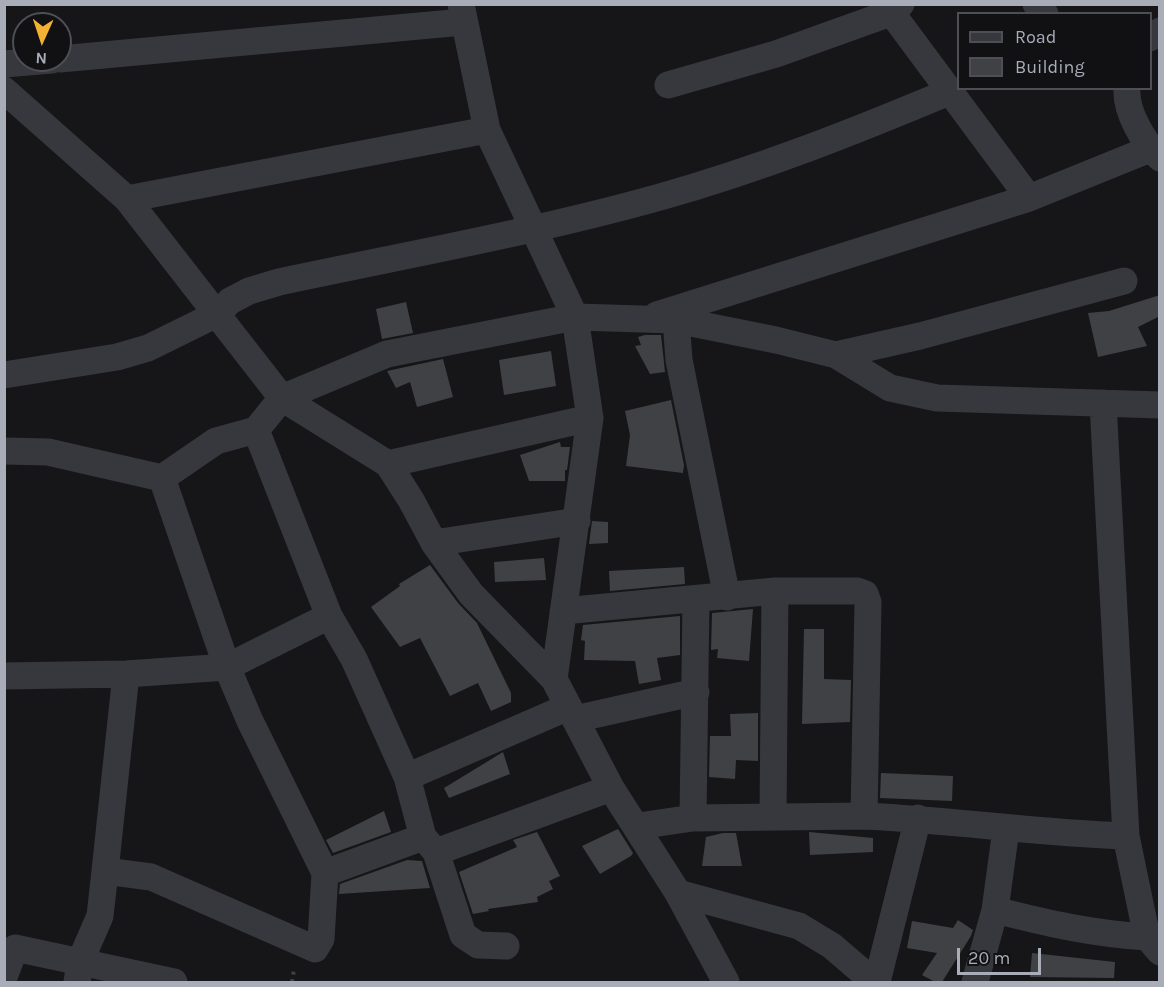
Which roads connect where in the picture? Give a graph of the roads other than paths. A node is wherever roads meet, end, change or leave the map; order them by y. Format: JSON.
{"nodes":[{"id":1,"x":893,"y":7,"type":"edge"},
{"id":2,"x":462,"y":13,"type":"edge"},
{"id":3,"x":72,"y":58,"type":"edge"},
{"id":4,"x":668,"y":85,"type":"dead end"},
{"id":5,"x":4,"y":90,"type":"edge"},
{"id":6,"x":1125,"y":90,"type":"edge"},
{"id":7,"x":951,"y":91,"type":"junction"},
{"id":8,"x":487,"y":130,"type":"junction"},
{"id":9,"x":1155,"y":153,"type":"edge"},
{"id":10,"x":1029,"y":198,"type":"junction"},
{"id":11,"x":128,"y":199,"type":"junction"},
{"id":12,"x":534,"y":229,"type":"junction"},
{"id":13,"x":1124,"y":280,"type":"dead end"},
{"id":14,"x":217,"y":314,"type":"junction"},
{"id":15,"x":575,"y":317,"type":"junction"},
{"id":16,"x":643,"y":319,"type":"junction"},
{"id":17,"x":676,"y":320,"type":"junction"},
{"id":18,"x":836,"y":355,"type":"junction"},
{"id":19,"x":4,"y":375,"type":"edge"},
{"id":20,"x":282,"y":398,"type":"junction"},
{"id":21,"x":1103,"y":403,"type":"junction"},
{"id":22,"x":1160,"y":405,"type":"edge"},
{"id":23,"x":590,"y":418,"type":"junction"},
{"id":24,"x":256,"y":430,"type":"junction"},
{"id":25,"x":4,"y":451,"type":"edge"},
{"id":26,"x":388,"y":464,"type":"junction"},
{"id":27,"x":162,"y":478,"type":"junction"},
{"id":28,"x":577,"y":521,"type":"junction"},
{"id":29,"x":434,"y":543,"type":"junction"},
{"id":30,"x":775,"y":591,"type":"junction"},
{"id":31,"x":726,"y":597,"type":"junction"},
{"id":32,"x":696,"y":600,"type":"junction"},
{"id":33,"x":563,"y":611,"type":"junction"},
{"id":34,"x":329,"y":616,"type":"junction"},
{"id":35,"x":227,"y":667,"type":"junction"},
{"id":36,"x":126,"y":674,"type":"junction"},
{"id":37,"x":4,"y":676,"type":"edge"},
{"id":38,"x":554,"y":679,"type":"junction"},
{"id":39,"x":696,"y":692,"type":"junction"},
{"id":40,"x":571,"y":713,"type":"junction"},
{"id":41,"x":407,"y":777,"type":"junction"},
{"id":42,"x":611,"y":788,"type":"junction"},
{"id":43,"x":773,"y":816,"type":"junction"},
{"id":44,"x":864,"y":816,"type":"junction"},
{"id":45,"x":693,"y":818,"type":"junction"},
{"id":46,"x":918,"y":818,"type":"junction"},
{"id":47,"x":638,"y":826,"type":"junction"},
{"id":48,"x":1006,"y":829,"type":"junction"},
{"id":49,"x":1126,"y":836,"type":"junction"},
{"id":50,"x":430,"y":845,"type":"junction"},
{"id":51,"x":105,"y":871,"type":"junction"},
{"id":52,"x":325,"y":873,"type":"junction"},
{"id":53,"x":678,"y":892,"type":"junction"},
{"id":54,"x":994,"y":910,"type":"junction"},
{"id":55,"x":1153,"y":945,"type":"edge"},
{"id":56,"x":506,"y":946,"type":"dead end"},
{"id":57,"x":79,"y":972,"type":"edge"},
{"id":58,"x":4,"y":978,"type":"edge"},
{"id":59,"x":174,"y":982,"type":"edge"},
{"id":60,"x":726,"y":982,"type":"edge"},
{"id":61,"x":876,"y":982,"type":"edge"},
{"id":62,"x":975,"y":982,"type":"edge"}],
"edges":[{"from":1,"to":4,"type":"street"},
{"from":1,"to":7,"type":"street"},
{"from":2,"to":3,"type":"street"},
{"from":2,"to":8,"type":"street"},
{"from":5,"to":11,"type":"street"},
{"from":6,"to":9,"type":"street"},
{"from":7,"to":10,"type":"street"},
{"from":7,"to":12,"type":"street"},
{"from":8,"to":11,"type":"street"},
{"from":8,"to":12,"type":"street"},
{"from":9,"to":10,"type":"street"},
{"from":10,"to":16,"type":"street"},
{"from":11,"to":14,"type":"street"},
{"from":12,"to":14,"type":"street"},
{"from":12,"to":15,"type":"street"},
{"from":13,"to":18,"type":"street"},
{"from":14,"to":19,"type":"street"},
{"from":14,"to":20,"type":"street"},
{"from":15,"to":16,"type":"street"},
{"from":15,"to":20,"type":"street"},
{"from":15,"to":23,"type":"street"},
{"from":16,"to":17,"type":"street"},
{"from":17,"to":18,"type":"street"},
{"from":17,"to":31,"type":"street"},
{"from":18,"to":21,"type":"street"},
{"from":20,"to":24,"type":"street"},
{"from":20,"to":26,"type":"street"},
{"from":21,"to":22,"type":"street"},
{"from":21,"to":49,"type":"street"},
{"from":23,"to":26,"type":"street"},
{"from":23,"to":28,"type":"street"},
{"from":24,"to":27,"type":"street"},
{"from":24,"to":34,"type":"street"},
{"from":25,"to":27,"type":"street"},
{"from":26,"to":29,"type":"street"},
{"from":27,"to":35,"type":"street"},
{"from":28,"to":29,"type":"street"},
{"from":28,"to":33,"type":"street"},
{"from":29,"to":38,"type":"street"},
{"from":30,"to":31,"type":"street"},
{"from":30,"to":43,"type":"street"},
{"from":30,"to":44,"type":"street"},
{"from":31,"to":32,"type":"street"},
{"from":32,"to":33,"type":"street"},
{"from":32,"to":39,"type":"street"},
{"from":33,"to":38,"type":"street"},
{"from":34,"to":35,"type":"street"},
{"from":34,"to":41,"type":"street"},
{"from":35,"to":36,"type":"street"},
{"from":35,"to":52,"type":"street"},
{"from":36,"to":37,"type":"street"},
{"from":36,"to":51,"type":"street"},
{"from":38,"to":40,"type":"street"},
{"from":39,"to":40,"type":"street"},
{"from":39,"to":45,"type":"street"},
{"from":40,"to":41,"type":"street"},
{"from":40,"to":42,"type":"street"},
{"from":41,"to":50,"type":"street"},
{"from":42,"to":47,"type":"street"},
{"from":42,"to":50,"type":"street"},
{"from":43,"to":44,"type":"street"},
{"from":43,"to":45,"type":"street"},
{"from":44,"to":46,"type":"street"},
{"from":45,"to":47,"type":"street"},
{"from":46,"to":48,"type":"street"},
{"from":46,"to":61,"type":"street"},
{"from":47,"to":53,"type":"street"},
{"from":48,"to":49,"type":"street"},
{"from":48,"to":54,"type":"street"},
{"from":49,"to":55,"type":"street"},
{"from":50,"to":52,"type":"street"},
{"from":50,"to":56,"type":"street"},
{"from":51,"to":52,"type":"street"},
{"from":51,"to":57,"type":"street"},
{"from":53,"to":60,"type":"street"},
{"from":53,"to":61,"type":"street"},
{"from":54,"to":55,"type":"street"},
{"from":54,"to":62,"type":"street"},
{"from":57,"to":58,"type":"street"},
{"from":57,"to":59,"type":"street"}]}
